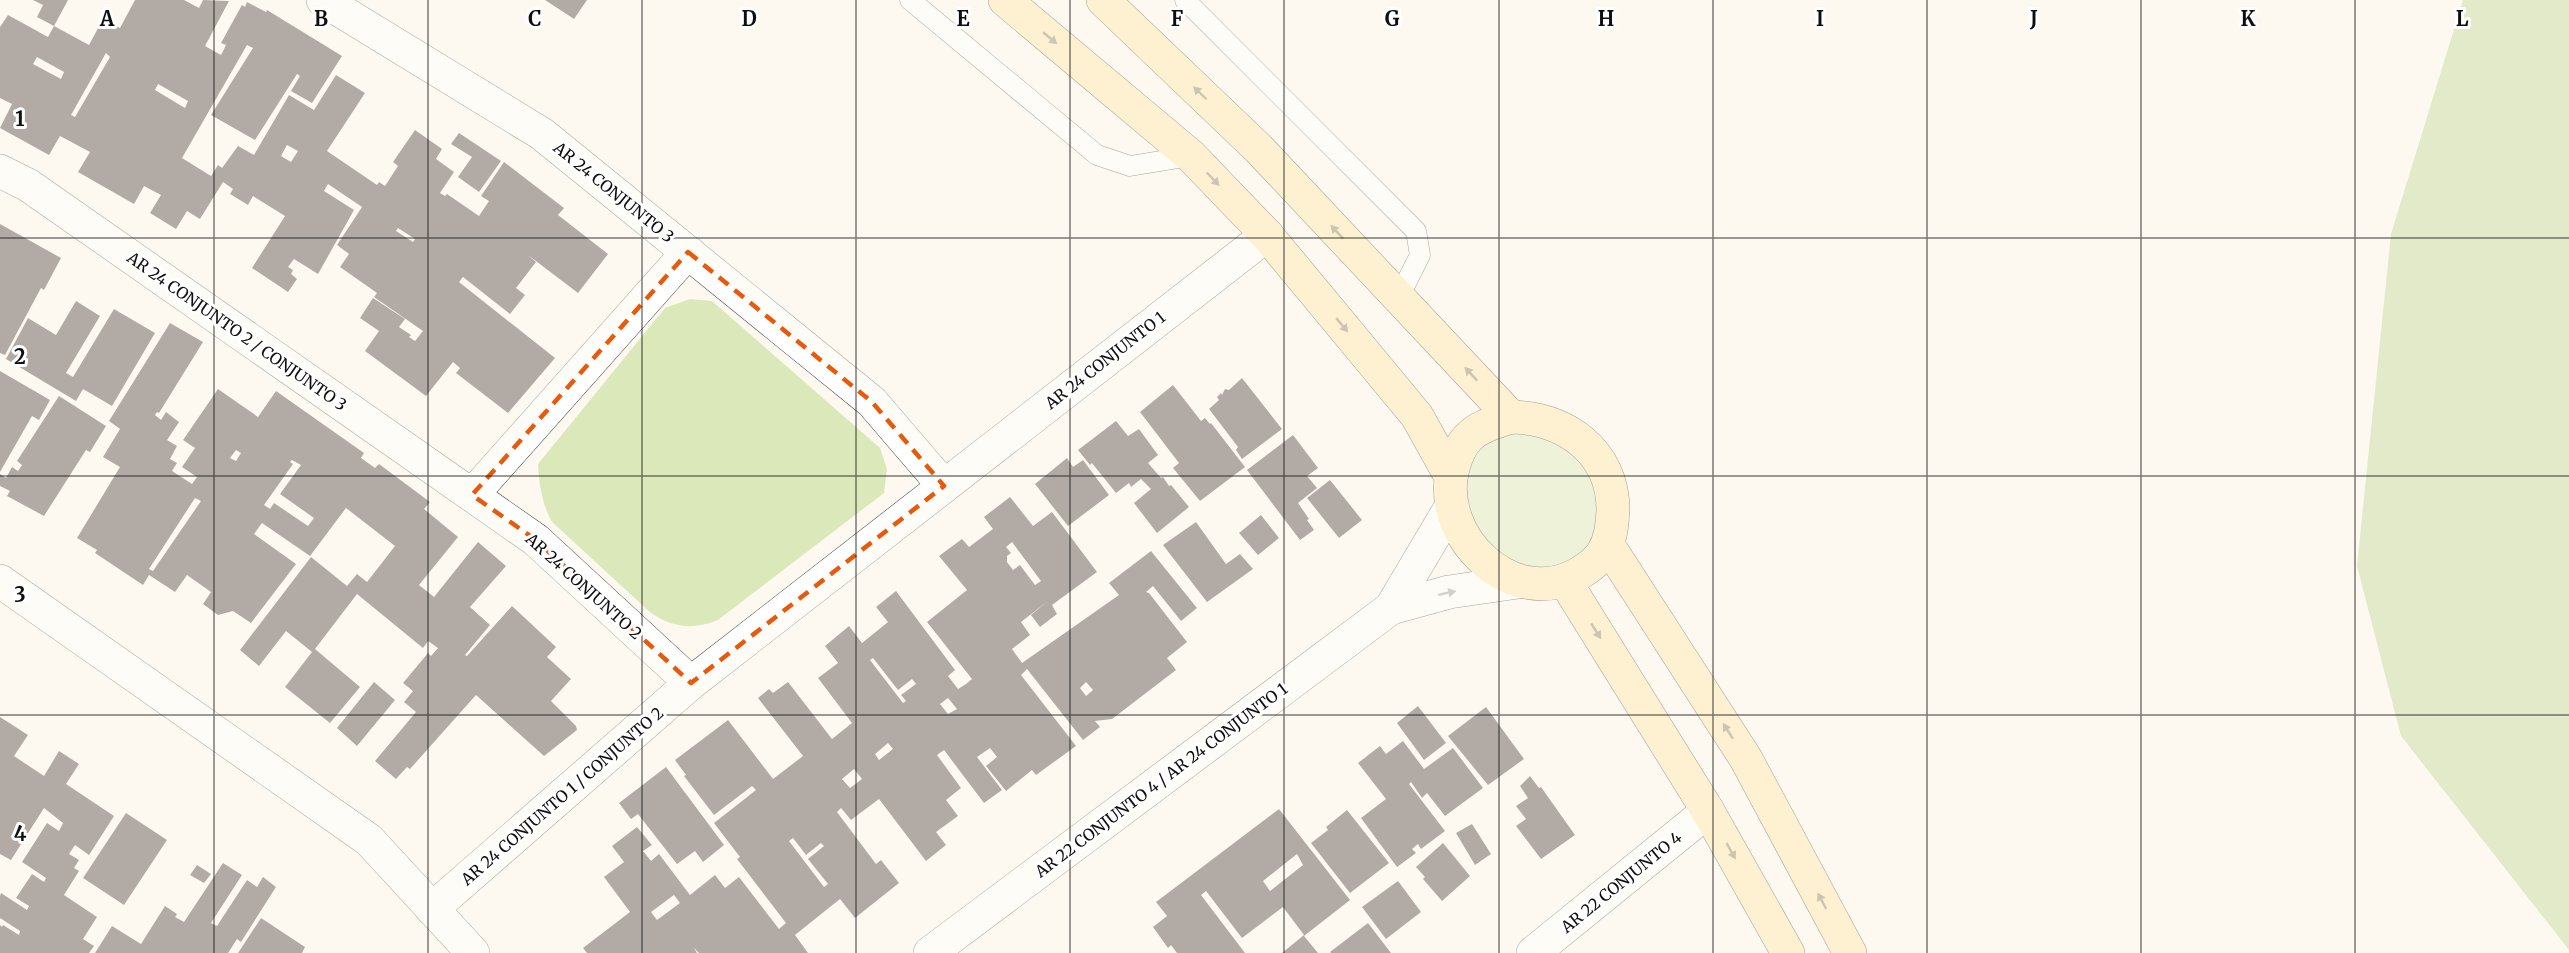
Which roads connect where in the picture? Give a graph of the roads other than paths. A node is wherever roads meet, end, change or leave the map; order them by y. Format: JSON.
{"nodes":[{"id":1,"x":323,"y":0,"type":"edge"},
{"id":2,"x":910,"y":0,"type":"edge"},
{"id":3,"x":1005,"y":0,"type":"edge"},
{"id":4,"x":1103,"y":0,"type":"edge"},
{"id":5,"x":1185,"y":0,"type":"edge"},
{"id":6,"x":1191,"y":156,"type":"junction"},
{"id":7,"x":0,"y":171,"type":"edge"},
{"id":8,"x":1267,"y":235,"type":"junction"},
{"id":9,"x":688,"y":252,"type":"junction"},
{"id":10,"x":1399,"y":297,"type":"junction"},
{"id":11,"x":1511,"y":417,"type":"junction"},
{"id":12,"x":944,"y":486,"type":"junction"},
{"id":13,"x":1451,"y":492,"type":"junction"},
{"id":14,"x":472,"y":495,"type":"junction"},
{"id":15,"x":1608,"y":545,"type":"junction"},
{"id":16,"x":0,"y":581,"type":"edge"},
{"id":17,"x":1565,"y":581,"type":"junction"},
{"id":18,"x":1518,"y":582,"type":"junction"},
{"id":19,"x":1391,"y":608,"type":"junction"},
{"id":20,"x":691,"y":683,"type":"junction"},
{"id":21,"x":1708,"y":811,"type":"junction"},
{"id":22,"x":432,"y":909,"type":"junction"},
{"id":23,"x":473,"y":953,"type":"edge"},
{"id":24,"x":930,"y":953,"type":"edge"},
{"id":25,"x":1533,"y":953,"type":"edge"},
{"id":26,"x":1788,"y":953,"type":"edge"},
{"id":27,"x":1850,"y":953,"type":"edge"}],
"edges":[{"from":1,"to":9,"type":"street","name":"AR 24 CONJUNTO 3"},
{"from":2,"to":6,"type":"lane"},
{"from":3,"to":6,"type":"street","one_way":true},
{"from":10,"to":4,"type":"street","one_way":true},
{"from":5,"to":10,"type":"lane"},
{"from":6,"to":8,"type":"street","one_way":true},
{"from":7,"to":14,"type":"street","name":"AR 24 CONJUNTO 2 / CONJUNTO 3"},
{"from":8,"to":12,"type":"street","name":"AR 24 CONJUNTO 1"},
{"from":8,"to":13,"type":"street","one_way":true},
{"from":9,"to":12,"type":"street"},
{"from":9,"to":14,"type":"street","name":"AR 24 CONJUNTO 3"},
{"from":11,"to":10,"type":"street","one_way":true},
{"from":11,"to":13,"type":"street"},
{"from":11,"to":15,"type":"street"},
{"from":12,"to":20,"type":"street"},
{"from":13,"to":18,"type":"street"},
{"from":13,"to":19,"type":"street"},
{"from":14,"to":20,"type":"street","name":"AR 24 CONJUNTO 2"},
{"from":15,"to":17,"type":"street"},
{"from":27,"to":15,"type":"street","one_way":true},
{"from":16,"to":22,"type":"street"},
{"from":17,"to":18,"type":"street"},
{"from":17,"to":21,"type":"street","one_way":true},
{"from":19,"to":18,"type":"street","one_way":true},
{"from":19,"to":24,"type":"street","name":"AR 22 CONJUNTO 4 / AR 24 CONJUNTO 1"},
{"from":20,"to":22,"type":"street","name":"AR 24 CONJUNTO 1 / CONJUNTO 2"},
{"from":21,"to":25,"type":"street","name":"AR 22 CONJUNTO 4"},
{"from":21,"to":26,"type":"street","one_way":true},
{"from":22,"to":23,"type":"street"}]}
